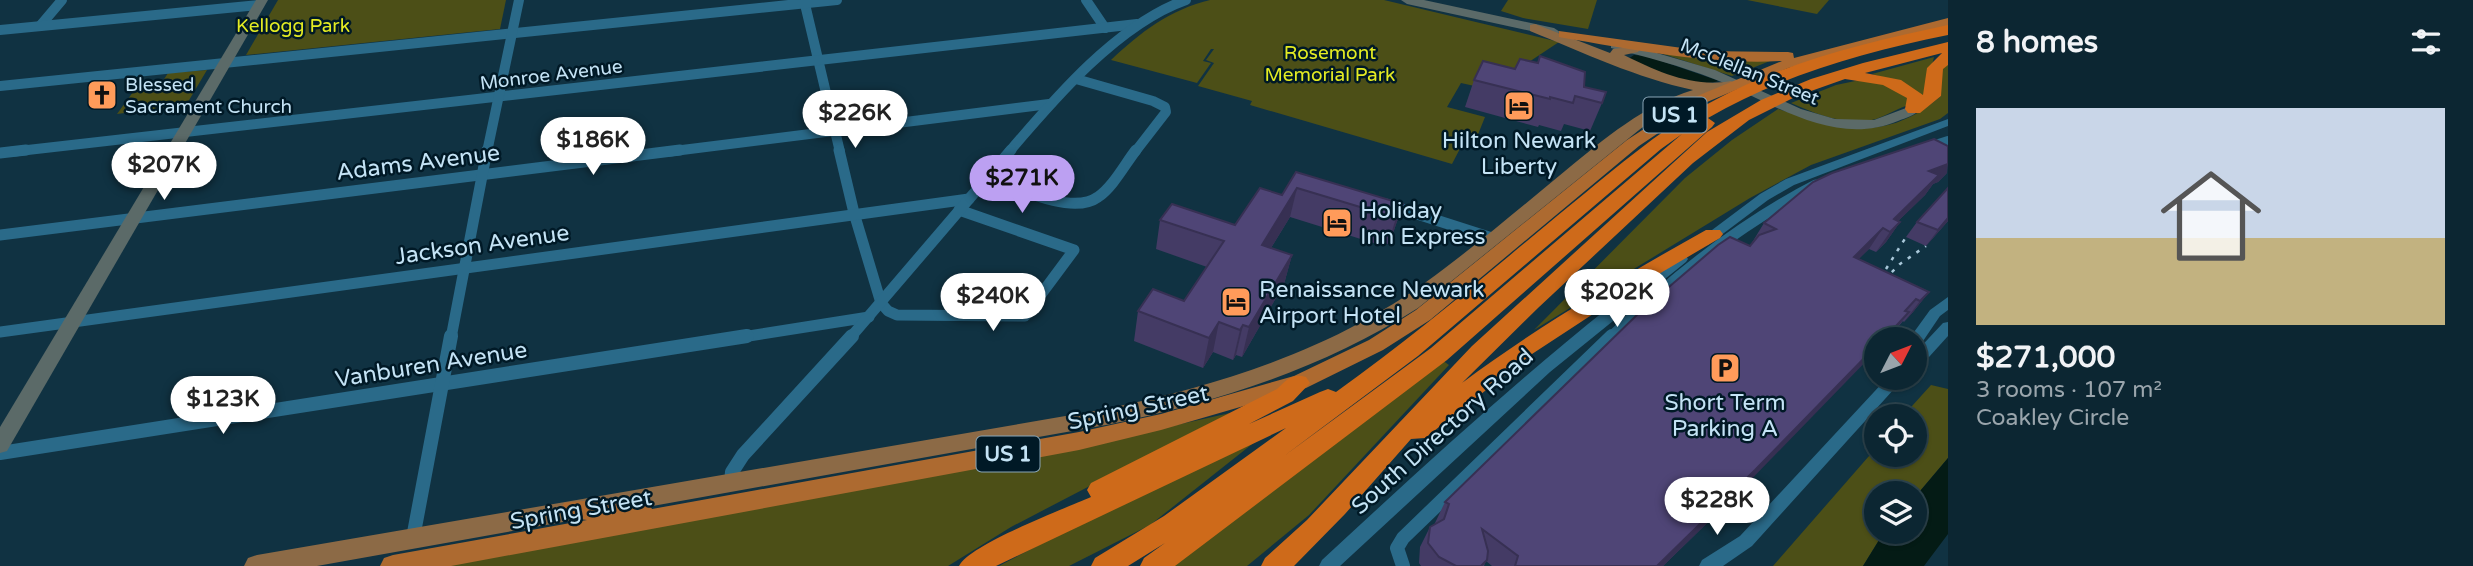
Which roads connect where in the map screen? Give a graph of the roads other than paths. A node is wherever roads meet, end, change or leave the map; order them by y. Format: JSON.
{"nodes":[{"id":1,"x":62,"y":0,"type":"edge"},
{"id":2,"x":519,"y":0,"type":"edge"},
{"id":3,"x":837,"y":0,"type":"edge"},
{"id":4,"x":1086,"y":0,"type":"edge"},
{"id":5,"x":1186,"y":0,"type":"edge"},
{"id":6,"x":1407,"y":0,"type":"edge"},
{"id":7,"x":804,"y":2,"type":"edge"},
{"id":8,"x":261,"y":3,"type":"edge"},
{"id":9,"x":1948,"y":22,"type":"edge"},
{"id":10,"x":1137,"y":24,"type":"junction"},
{"id":11,"x":40,"y":26,"type":"junction"},
{"id":12,"x":1105,"y":28,"type":"junction"},
{"id":13,"x":1535,"y":28,"type":"junction"},
{"id":14,"x":0,"y":30,"type":"edge"},
{"id":15,"x":1948,"y":30,"type":"edge"},
{"id":16,"x":513,"y":33,"type":"junction"},
{"id":17,"x":1564,"y":34,"type":"junction"},
{"id":18,"x":1948,"y":37,"type":"edge"},
{"id":19,"x":1948,"y":47,"type":"edge"},
{"id":20,"x":1841,"y":48,"type":"junction"},
{"id":21,"x":1633,"y":49,"type":"junction"},
{"id":22,"x":1948,"y":56,"type":"edge"},
{"id":23,"x":818,"y":61,"type":"junction"},
{"id":24,"x":224,"y":63,"type":"junction"},
{"id":25,"x":1632,"y":67,"type":"junction"},
{"id":26,"x":1654,"y":77,"type":"junction"},
{"id":27,"x":1838,"y":77,"type":"junction"},
{"id":28,"x":1076,"y":79,"type":"junction"},
{"id":29,"x":1724,"y":84,"type":"junction"},
{"id":30,"x":0,"y":86,"type":"edge"},
{"id":31,"x":499,"y":98,"type":"junction"},
{"id":32,"x":1049,"y":104,"type":"junction"},
{"id":33,"x":1914,"y":108,"type":"junction"},
{"id":34,"x":1641,"y":118,"type":"junction"},
{"id":35,"x":1948,"y":122,"type":"edge"},
{"id":36,"x":834,"y":131,"type":"junction"},
{"id":37,"x":183,"y":134,"type":"junction"},
{"id":38,"x":1948,"y":141,"type":"edge"},
{"id":39,"x":0,"y":153,"type":"edge"},
{"id":40,"x":1911,"y":153,"type":"edge"},
{"id":41,"x":1862,"y":168,"type":"edge"},
{"id":42,"x":481,"y":175,"type":"junction"},
{"id":43,"x":988,"y":177,"type":"junction"},
{"id":44,"x":969,"y":200,"type":"junction"},
{"id":45,"x":1372,"y":200,"type":"edge"},
{"id":46,"x":959,"y":211,"type":"junction"},
{"id":47,"x":854,"y":214,"type":"junction"},
{"id":48,"x":133,"y":218,"type":"junction"},
{"id":49,"x":0,"y":235,"type":"edge"},
{"id":50,"x":1492,"y":238,"type":"junction"},
{"id":51,"x":1720,"y":238,"type":"junction"},
{"id":52,"x":464,"y":268,"type":"junction"},
{"id":53,"x":1948,"y":302,"type":"edge"},
{"id":54,"x":881,"y":303,"type":"junction"},
{"id":55,"x":869,"y":317,"type":"junction"},
{"id":56,"x":72,"y":322,"type":"junction"},
{"id":57,"x":1925,"y":327,"type":"edge"},
{"id":58,"x":0,"y":332,"type":"edge"},
{"id":59,"x":1945,"y":334,"type":"edge"},
{"id":60,"x":1927,"y":351,"type":"edge"},
{"id":61,"x":1399,"y":359,"type":"junction"},
{"id":62,"x":1298,"y":383,"type":"junction"},
{"id":63,"x":442,"y":386,"type":"junction"},
{"id":64,"x":1885,"y":390,"type":"edge"},
{"id":65,"x":0,"y":444,"type":"edge"},
{"id":66,"x":1391,"y":448,"type":"junction"},
{"id":67,"x":0,"y":453,"type":"edge"},
{"id":68,"x":731,"y":483,"type":"junction"},
{"id":69,"x":714,"y":507,"type":"junction"},
{"id":70,"x":572,"y":510,"type":"junction"},
{"id":71,"x":413,"y":538,"type":"junction"},
{"id":72,"x":1746,"y":541,"type":"junction"},
{"id":73,"x":982,"y":561,"type":"edge"},
{"id":74,"x":1280,"y":561,"type":"edge"},
{"id":75,"x":257,"y":566,"type":"edge"},
{"id":76,"x":393,"y":566,"type":"edge"},
{"id":77,"x":1105,"y":566,"type":"edge"},
{"id":78,"x":1154,"y":566,"type":"edge"},
{"id":79,"x":1328,"y":566,"type":"edge"},
{"id":80,"x":1403,"y":566,"type":"edge"},
{"id":81,"x":1708,"y":566,"type":"edge"},
{"id":82,"x":1724,"y":566,"type":"edge"}],
"edges":[{"from":1,"to":11,"type":"street"},
{"from":2,"to":16,"type":"street"},
{"from":3,"to":7,"type":"street"},
{"from":4,"to":12,"type":"street"},
{"from":5,"to":10,"type":"street"},
{"from":6,"to":13,"type":"main road","name":"McClellan Street"},
{"from":7,"to":16,"type":"street"},
{"from":7,"to":23,"type":"street"},
{"from":8,"to":11,"type":"street"},
{"from":8,"to":24,"type":"main road"},
{"from":9,"to":20,"type":"highway","number":"US 1"},
{"from":10,"to":12,"type":"street"},
{"from":10,"to":28,"type":"street"},
{"from":11,"to":14,"type":"street"},
{"from":12,"to":23,"type":"street","name":"Monroe Avenue"},
{"from":13,"to":17,"type":"main road","name":"McClellan Street"},
{"from":13,"to":25,"type":"main road"},
{"from":15,"to":61,"type":"highway"},
{"from":16,"to":24,"type":"street"},
{"from":16,"to":31,"type":"street"},
{"from":17,"to":20,"type":"highway"},
{"from":17,"to":21,"type":"main road","name":"McClellan Street"},
{"from":18,"to":78,"type":"highway"},
{"from":19,"to":27,"type":"highway","number":"US 1"},
{"from":20,"to":29,"type":"highway","number":"US 1"},
{"from":21,"to":25,"type":"main road"},
{"from":21,"to":29,"type":"main road","name":"McClellan Street"},
{"from":22,"to":33,"type":"highway"},
{"from":23,"to":31,"type":"street","name":"Monroe Avenue"},
{"from":23,"to":36,"type":"street"},
{"from":24,"to":30,"type":"street"},
{"from":24,"to":37,"type":"main road"},
{"from":25,"to":26,"type":"main road"},
{"from":26,"to":29,"type":"main road"},
{"from":26,"to":34,"type":"main road"},
{"from":27,"to":33,"type":"highway"},
{"from":27,"to":66,"type":"highway","number":"US 1"},
{"from":28,"to":32,"type":"street"},
{"from":28,"to":43,"type":"street"},
{"from":29,"to":33,"type":"main road","name":"McClellan Street"},
{"from":29,"to":34,"type":"main road","name":"Spring Street"},
{"from":29,"to":62,"type":"highway","number":"US 1"},
{"from":31,"to":37,"type":"street","name":"Monroe Avenue"},
{"from":31,"to":42,"type":"street"},
{"from":32,"to":36,"type":"street","name":"Adams Avenue"},
{"from":32,"to":43,"type":"street"},
{"from":34,"to":50,"type":"main road","name":"Spring Street"},
{"from":35,"to":51,"type":"street","name":"South Directory Road"},
{"from":36,"to":42,"type":"street","name":"Adams Avenue"},
{"from":36,"to":47,"type":"street"},
{"from":37,"to":39,"type":"street","name":"Monroe Avenue"},
{"from":37,"to":48,"type":"main road"},
{"from":38,"to":40,"type":"street"},
{"from":41,"to":51,"type":"street"},
{"from":42,"to":48,"type":"street","name":"Adams Avenue"},
{"from":42,"to":52,"type":"street"},
{"from":43,"to":44,"type":"street"},
{"from":44,"to":46,"type":"street"},
{"from":44,"to":47,"type":"street","name":"Jackson Avenue"},
{"from":45,"to":50,"type":"street"},
{"from":46,"to":54,"type":"street"},
{"from":46,"to":54,"type":"street"},
{"from":47,"to":52,"type":"street","name":"Jackson Avenue"},
{"from":47,"to":54,"type":"street"},
{"from":48,"to":49,"type":"street","name":"Adams Avenue"},
{"from":48,"to":56,"type":"main road"},
{"from":50,"to":68,"type":"main road","name":"Spring Street"},
{"from":51,"to":66,"type":"highway"},
{"from":51,"to":79,"type":"street","name":"South Directory Road"},
{"from":51,"to":80,"type":"street"},
{"from":52,"to":56,"type":"street","name":"Jackson Avenue"},
{"from":52,"to":63,"type":"street"},
{"from":53,"to":57,"type":"street"},
{"from":54,"to":55,"type":"street"},
{"from":55,"to":63,"type":"street","name":"Vanburen Avenue"},
{"from":55,"to":68,"type":"street"},
{"from":56,"to":58,"type":"street","name":"Jackson Avenue"},
{"from":56,"to":65,"type":"main road"},
{"from":59,"to":60,"type":"street"},
{"from":61,"to":73,"type":"highway"},
{"from":61,"to":77,"type":"highway"},
{"from":62,"to":69,"type":"highway","number":"US 1"},
{"from":62,"to":73,"type":"highway"},
{"from":63,"to":67,"type":"street","name":"Vanburen Avenue"},
{"from":63,"to":71,"type":"street"},
{"from":64,"to":72,"type":"street"},
{"from":66,"to":74,"type":"highway","number":"US 1"},
{"from":68,"to":70,"type":"main road","name":"Spring Street"},
{"from":69,"to":70,"type":"highway"},
{"from":69,"to":76,"type":"highway","number":"US 1"},
{"from":70,"to":71,"type":"main road","name":"Spring Street"},
{"from":71,"to":75,"type":"main road","name":"Spring Street"},
{"from":72,"to":81,"type":"street"},
{"from":72,"to":82,"type":"street"}]}
